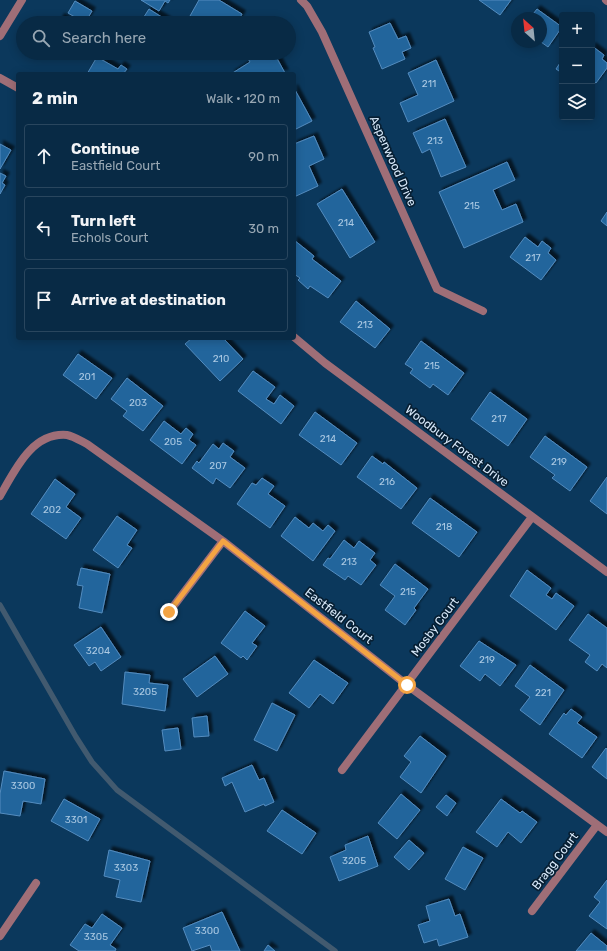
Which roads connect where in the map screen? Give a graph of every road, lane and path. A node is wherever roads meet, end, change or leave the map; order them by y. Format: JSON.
{"nodes":[{"id":1,"x":22,"y":0,"type":"edge"},
{"id":2,"x":300,"y":0,"type":"edge"},
{"id":3,"x":0,"y":36,"type":"edge"},
{"id":4,"x":0,"y":78,"type":"edge"},
{"id":5,"x":16,"y":87,"type":"edge"},
{"id":6,"x":483,"y":311,"type":"dead end"},
{"id":7,"x":296,"y":339,"type":"edge"},
{"id":8,"x":0,"y":496,"type":"edge"},
{"id":9,"x":532,"y":517,"type":"junction"},
{"id":10,"x":223,"y":541,"type":"junction"},
{"id":11,"x":607,"y":572,"type":"edge"},
{"id":12,"x":169,"y":612,"type":"dead end"},
{"id":13,"x":407,"y":685,"type":"junction"},
{"id":14,"x":342,"y":770,"type":"dead end"},
{"id":15,"x":597,"y":825,"type":"junction"},
{"id":16,"x":607,"y":832,"type":"edge"},
{"id":17,"x":36,"y":883,"type":"dead end"},
{"id":18,"x":532,"y":911,"type":"dead end"},
{"id":19,"x":0,"y":936,"type":"edge"}],
"edges":[{"from":1,"to":3,"type":"street"},
{"from":2,"to":6,"type":"street","name":"Aspenwood Drive"},
{"from":4,"to":5,"type":"street"},
{"from":7,"to":9,"type":"street","name":"Woodbury Forest Drive"},
{"from":8,"to":10,"type":"street","name":"Eastfield Court"},
{"from":9,"to":11,"type":"street","name":"Woodbury Forest Drive"},
{"from":9,"to":13,"type":"street","name":"Mosby Court"},
{"from":10,"to":12,"type":"street"},
{"from":10,"to":13,"type":"street","name":"Eastfield Court"},
{"from":13,"to":14,"type":"street","name":"Mosby Court"},
{"from":13,"to":15,"type":"street","name":"Eastfield Court"},
{"from":15,"to":16,"type":"street","name":"Eastfield Court"},
{"from":15,"to":18,"type":"street","name":"Bragg Court"},
{"from":17,"to":19,"type":"street"}]}
